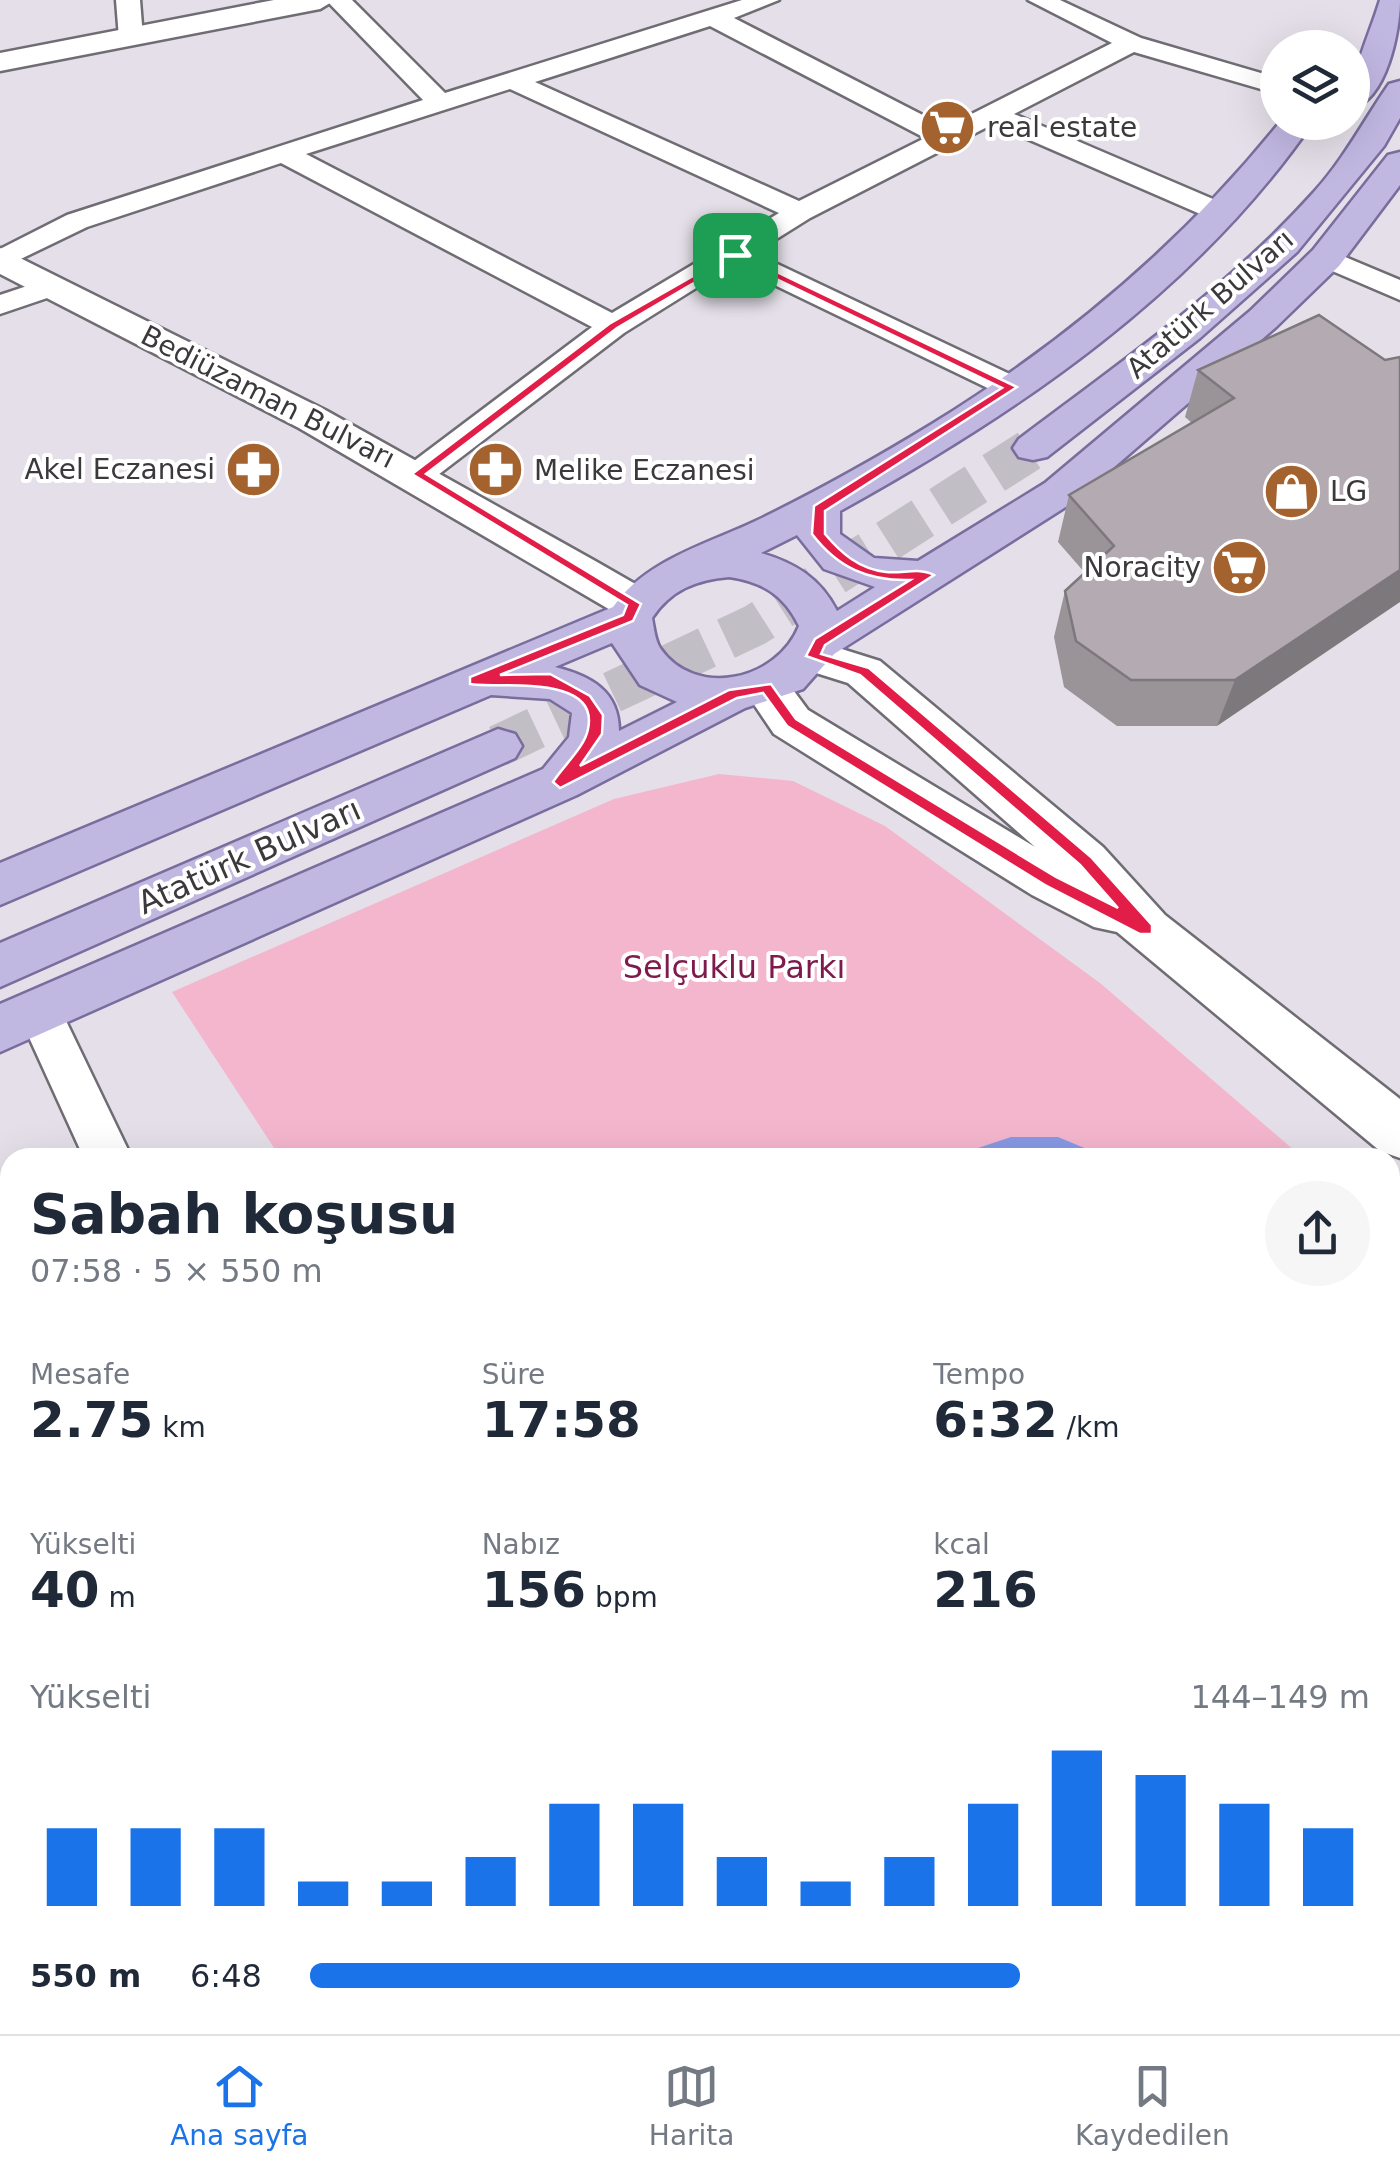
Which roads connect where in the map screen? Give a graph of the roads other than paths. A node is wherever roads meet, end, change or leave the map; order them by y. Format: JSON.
{"nodes":[{"id":1,"x":128,"y":0,"type":"edge"},
{"id":2,"x":320,"y":0,"type":"edge"},
{"id":3,"x":338,"y":0,"type":"edge"},
{"id":4,"x":767,"y":0,"type":"edge"},
{"id":5,"x":1040,"y":0,"type":"edge"},
{"id":6,"x":1395,"y":0,"type":"edge"},
{"id":7,"x":263,"y":6,"type":"edge"},
{"id":8,"x":716,"y":19,"type":"junction"},
{"id":9,"x":131,"y":38,"type":"junction"},
{"id":10,"x":1132,"y":43,"type":"junction"},
{"id":11,"x":0,"y":62,"type":"edge"},
{"id":12,"x":1370,"y":68,"type":"edge"},
{"id":13,"x":513,"y":81,"type":"junction"},
{"id":14,"x":1260,"y":81,"type":"edge"},
{"id":15,"x":1400,"y":91,"type":"edge"},
{"id":16,"x":440,"y":103,"type":"junction"},
{"id":17,"x":992,"y":114,"type":"junction"},
{"id":18,"x":946,"y":138,"type":"junction"},
{"id":19,"x":1283,"y":140,"type":"edge"},
{"id":20,"x":1324,"y":140,"type":"edge"},
{"id":21,"x":282,"y":153,"type":"junction"},
{"id":22,"x":1400,"y":162,"type":"edge"},
{"id":23,"x":800,"y":212,"type":"junction"},
{"id":24,"x":1224,"y":214,"type":"junction"},
{"id":25,"x":735,"y":255,"type":"junction"},
{"id":26,"x":1326,"y":258,"type":"junction"},
{"id":27,"x":0,"y":260,"type":"edge"},
{"id":28,"x":48,"y":288,"type":"junction"},
{"id":29,"x":1400,"y":292,"type":"edge"},
{"id":30,"x":0,"y":306,"type":"edge"},
{"id":31,"x":613,"y":326,"type":"junction"},
{"id":32,"x":1011,"y":387,"type":"junction"},
{"id":33,"x":1000,"y":425,"type":"tunnel mouth"},
{"id":34,"x":1033,"y":448,"type":"tunnel mouth"},
{"id":35,"x":418,"y":474,"type":"junction"},
{"id":36,"x":819,"y":509,"type":"junction"},
{"id":37,"x":702,"y":565,"type":"junction"},
{"id":38,"x":927,"y":575,"type":"junction"},
{"id":39,"x":632,"y":611,"type":"junction"},
{"id":40,"x":816,"y":649,"type":"junction"},
{"id":41,"x":750,"y":690,"type":"junction"},
{"id":42,"x":485,"y":715,"type":"junction"},
{"id":43,"x":560,"y":782,"type":"junction"},
{"id":44,"x":0,"y":885,"type":"edge"},
{"id":45,"x":0,"y":920,"type":"edge"},
{"id":46,"x":1146,"y":930,"type":"junction"},
{"id":47,"x":0,"y":966,"type":"edge"},
{"id":48,"x":20,"y":1020,"type":"edge"},
{"id":49,"x":1400,"y":1133,"type":"edge"},
{"id":50,"x":102,"y":1148,"type":"edge"}],
"edges":[{"from":1,"to":9,"type":"street"},
{"from":2,"to":7,"type":"street"},
{"from":3,"to":16,"type":"street"},
{"from":4,"to":8,"type":"street"},
{"from":5,"to":10,"type":"street"},
{"from":6,"to":12,"type":"main road"},
{"from":7,"to":9,"type":"street"},
{"from":8,"to":13,"type":"street"},
{"from":8,"to":18,"type":"street"},
{"from":9,"to":11,"type":"street"},
{"from":10,"to":14,"type":"street"},
{"from":10,"to":17,"type":"street"},
{"from":13,"to":16,"type":"street"},
{"from":13,"to":23,"type":"street"},
{"from":15,"to":34,"type":"main road","name":"Atatürk Bulvarı"},
{"from":16,"to":21,"type":"street"},
{"from":17,"to":18,"type":"street"},
{"from":17,"to":24,"type":"street"},
{"from":18,"to":23,"type":"street"},
{"from":19,"to":24,"type":"main road"},
{"from":20,"to":33,"type":"main road","name":"Atatürk Bulvarı"},
{"from":21,"to":27,"type":"street"},
{"from":21,"to":31,"type":"street"},
{"from":22,"to":26,"type":"main road"},
{"from":23,"to":25,"type":"street"},
{"from":24,"to":32,"type":"main road"},
{"from":25,"to":31,"type":"street"},
{"from":25,"to":32,"type":"street"},
{"from":26,"to":29,"type":"street"},
{"from":26,"to":38,"type":"main road"},
{"from":27,"to":28,"type":"street","name":"Bediüzaman Bulvarı"},
{"from":28,"to":30,"type":"street"},
{"from":28,"to":35,"type":"street","name":"Bediüzaman Bulvarı"},
{"from":31,"to":35,"type":"street"},
{"from":32,"to":36,"type":"main road"},
{"from":35,"to":39,"type":"street","name":"Bediüzaman Bulvarı"},
{"from":36,"to":37,"type":"main road"},
{"from":36,"to":38,"type":"main road"},
{"from":37,"to":39,"type":"main road"},
{"from":37,"to":40,"type":"main road"},
{"from":38,"to":40,"type":"main road"},
{"from":39,"to":41,"type":"main road"},
{"from":39,"to":42,"type":"main road"},
{"from":40,"to":41,"type":"main road"},
{"from":40,"to":46,"type":"street"},
{"from":41,"to":43,"type":"main road"},
{"from":41,"to":46,"type":"street"},
{"from":42,"to":43,"type":"main road"},
{"from":42,"to":44,"type":"main road"},
{"from":42,"to":45,"type":"main road","name":"Atatürk Bulvarı"},
{"from":42,"to":47,"type":"main road","name":"Atatürk Bulvarı"},
{"from":43,"to":48,"type":"main road"},
{"from":46,"to":49,"type":"street"},
{"from":48,"to":50,"type":"street"}]}
